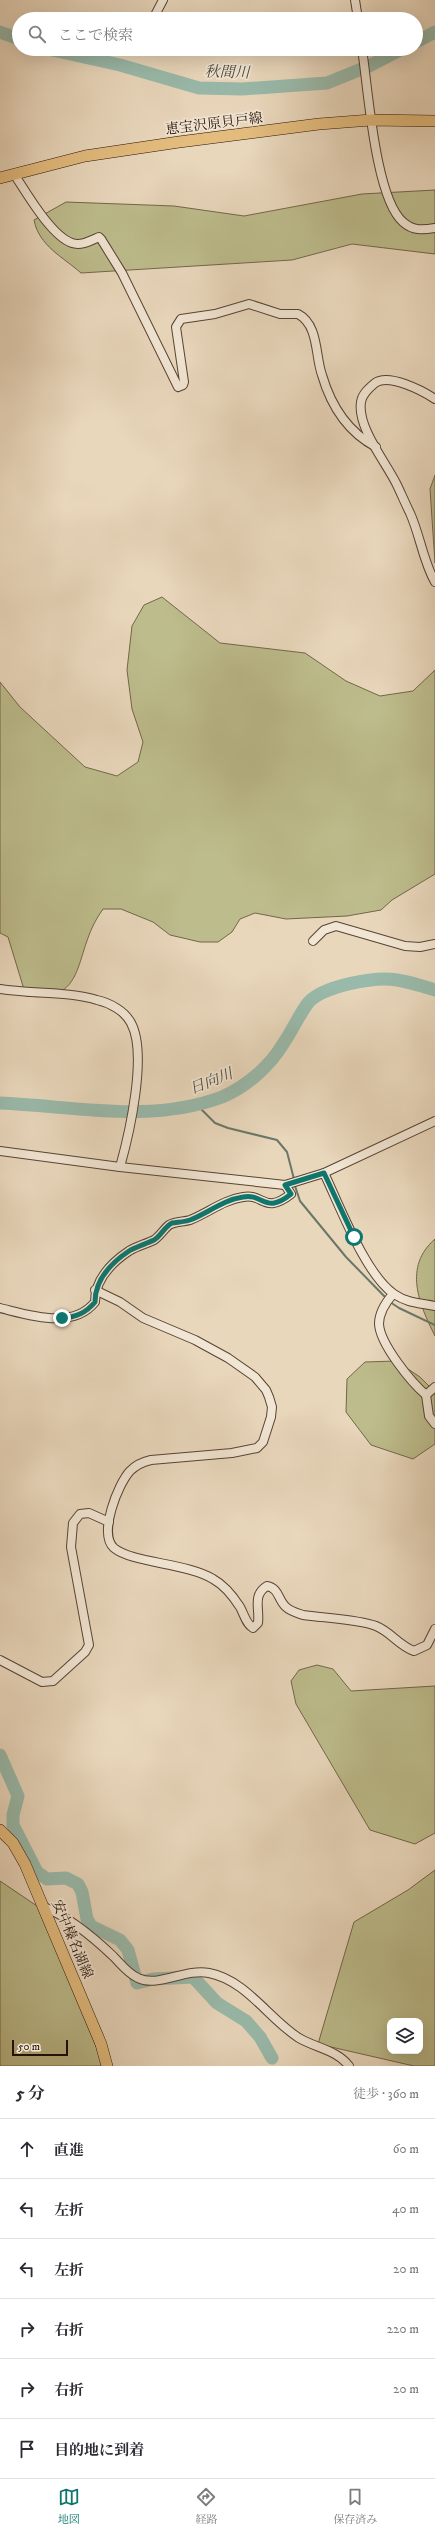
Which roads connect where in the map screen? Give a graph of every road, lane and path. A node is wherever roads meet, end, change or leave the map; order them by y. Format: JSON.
{"nodes":[{"id":1,"x":163,"y":0,"type":"edge"},
{"id":2,"x":355,"y":0,"type":"edge"},
{"id":3,"x":157,"y":12,"type":"edge"},
{"id":4,"x":357,"y":12,"type":"edge"},
{"id":5,"x":363,"y":56,"type":"edge"},
{"id":6,"x":371,"y":120,"type":"junction"},
{"id":7,"x":435,"y":121,"type":"edge"},
{"id":8,"x":14,"y":174,"type":"junction"},
{"id":9,"x":0,"y":178,"type":"edge"},
{"id":10,"x":435,"y":228,"type":"edge"},
{"id":11,"x":435,"y":399,"type":"edge"},
{"id":12,"x":376,"y":447,"type":"junction"},
{"id":13,"x":435,"y":582,"type":"edge"},
{"id":14,"x":313,"y":941,"type":"dead end"},
{"id":15,"x":435,"y":944,"type":"edge"},
{"id":16,"x":0,"y":989,"type":"edge"},
{"id":17,"x":435,"y":1121,"type":"edge"},
{"id":18,"x":0,"y":1151,"type":"edge"},
{"id":19,"x":120,"y":1168,"type":"junction"},
{"id":20,"x":324,"y":1173,"type":"junction"},
{"id":21,"x":286,"y":1185,"type":"junction"},
{"id":22,"x":95,"y":1290,"type":"junction"},
{"id":23,"x":393,"y":1294,"type":"junction"},
{"id":24,"x":435,"y":1306,"type":"edge"},
{"id":25,"x":0,"y":1308,"type":"edge"},
{"id":26,"x":435,"y":1387,"type":"edge"},
{"id":27,"x":426,"y":1395,"type":"junction"},
{"id":28,"x":435,"y":1424,"type":"edge"},
{"id":29,"x":109,"y":1522,"type":"junction"},
{"id":30,"x":435,"y":1629,"type":"edge"},
{"id":31,"x":0,"y":1660,"type":"edge"},
{"id":32,"x":0,"y":1830,"type":"edge"},
{"id":33,"x":44,"y":1907,"type":"junction"},
{"id":34,"x":107,"y":2066,"type":"edge"},
{"id":35,"x":349,"y":2066,"type":"edge"}],
"edges":[{"from":1,"to":3,"type":"street"},
{"from":2,"to":4,"type":"street"},
{"from":5,"to":6,"type":"street"},
{"from":6,"to":7,"type":"main road","name":"恵宝沢原貝戸線"},
{"from":6,"to":8,"type":"main road","name":"恵宝沢原貝戸線"},
{"from":6,"to":10,"type":"street"},
{"from":8,"to":9,"type":"main road","name":"恵宝沢原貝戸線"},
{"from":8,"to":12,"type":"street"},
{"from":11,"to":12,"type":"street"},
{"from":12,"to":13,"type":"street"},
{"from":14,"to":15,"type":"street"},
{"from":16,"to":19,"type":"street"},
{"from":17,"to":20,"type":"street"},
{"from":18,"to":19,"type":"street"},
{"from":19,"to":21,"type":"street"},
{"from":20,"to":21,"type":"street"},
{"from":20,"to":23,"type":"street"},
{"from":21,"to":22,"type":"street"},
{"from":22,"to":25,"type":"street"},
{"from":22,"to":29,"type":"street"},
{"from":23,"to":24,"type":"street"},
{"from":23,"to":27,"type":"street"},
{"from":26,"to":27,"type":"street"},
{"from":27,"to":28,"type":"street"},
{"from":29,"to":30,"type":"street"},
{"from":29,"to":31,"type":"street"},
{"from":32,"to":33,"type":"main road","name":"安中榛名湖線"},
{"from":33,"to":34,"type":"main road","name":"安中榛名湖線"},
{"from":33,"to":35,"type":"street"}]}
